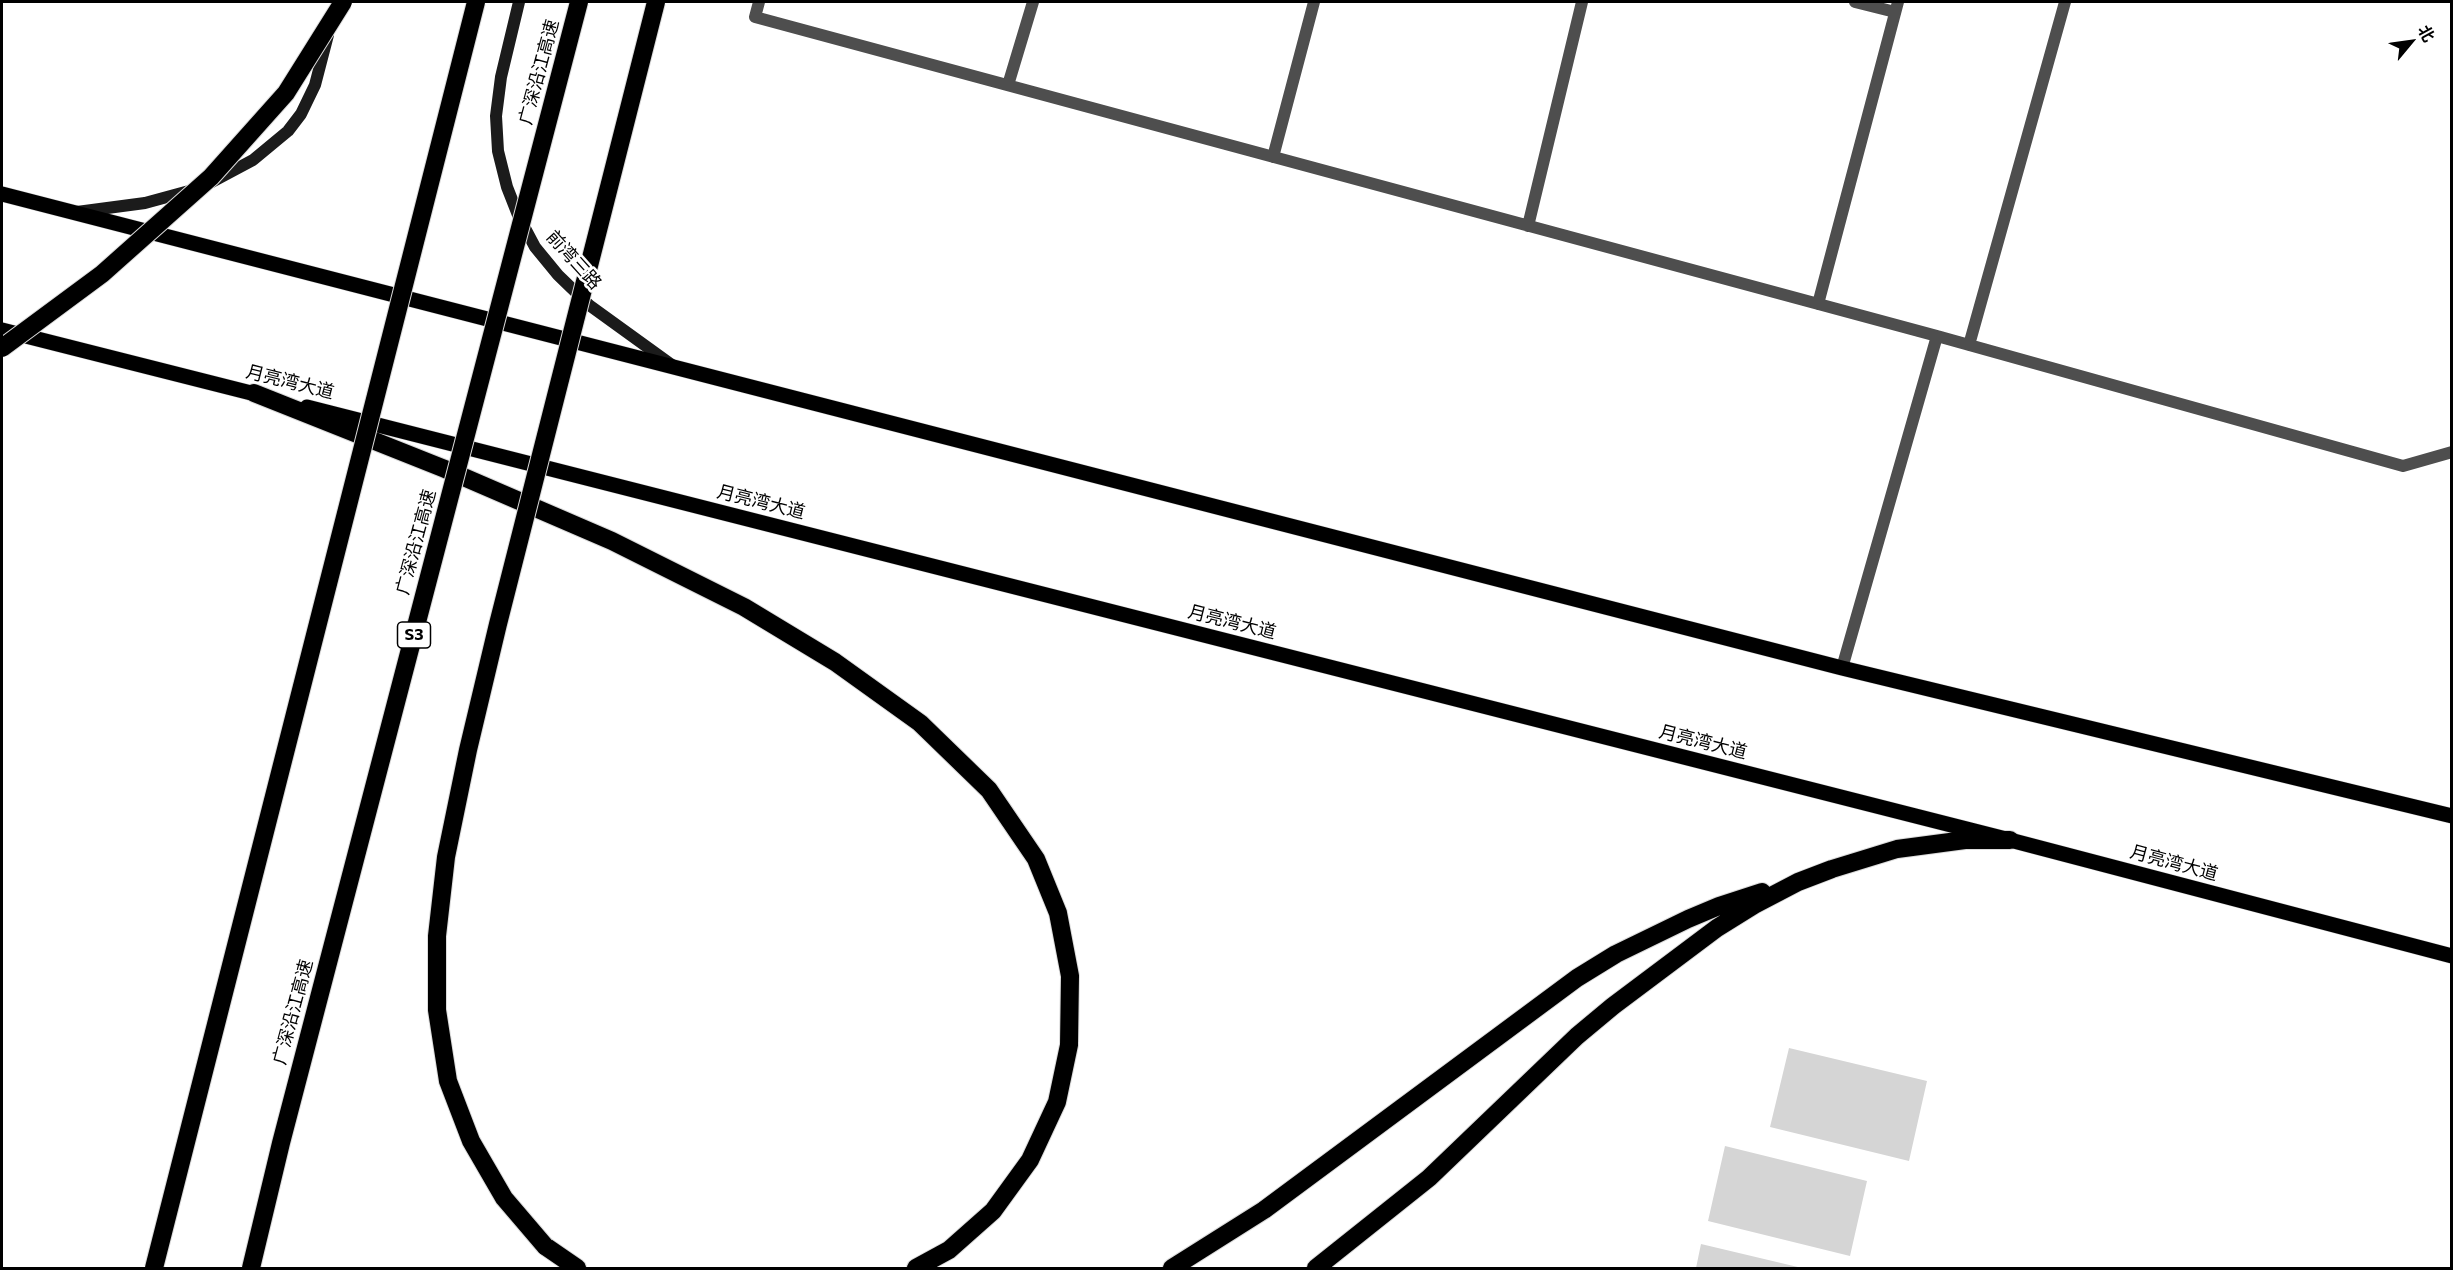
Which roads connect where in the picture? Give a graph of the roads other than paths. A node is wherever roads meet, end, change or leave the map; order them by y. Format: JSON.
{"nodes":[{"id":1,"x":336,"y":2,"type":"edge"},
{"id":2,"x":343,"y":2,"type":"edge"},
{"id":3,"x":476,"y":2,"type":"edge"},
{"id":4,"x":519,"y":2,"type":"edge"},
{"id":5,"x":579,"y":2,"type":"edge"},
{"id":6,"x":656,"y":2,"type":"edge"},
{"id":7,"x":759,"y":2,"type":"edge"},
{"id":8,"x":1033,"y":2,"type":"edge"},
{"id":9,"x":1314,"y":2,"type":"edge"},
{"id":10,"x":1582,"y":2,"type":"edge"},
{"id":11,"x":1855,"y":2,"type":"edge"},
{"id":12,"x":2065,"y":2,"type":"edge"},
{"id":13,"x":1896,"y":7,"type":"edge"},
{"id":14,"x":1008,"y":85,"type":"junction"},
{"id":15,"x":1273,"y":157,"type":"junction"},
{"id":16,"x":2,"y":194,"type":"edge"},
{"id":17,"x":73,"y":212,"type":"junction"},
{"id":18,"x":1528,"y":226,"type":"junction"},
{"id":19,"x":1818,"y":304,"type":"junction"},
{"id":20,"x":2,"y":330,"type":"edge"},
{"id":21,"x":1937,"y":336,"type":"junction"},
{"id":22,"x":1969,"y":345,"type":"junction"},
{"id":23,"x":2,"y":348,"type":"edge"},
{"id":24,"x":673,"y":365,"type":"junction"},
{"id":25,"x":254,"y":393,"type":"junction"},
{"id":26,"x":2451,"y":452,"type":"edge"},
{"id":27,"x":1842,"y":668,"type":"junction"},
{"id":28,"x":2451,"y":816,"type":"edge"},
{"id":29,"x":2010,"y":840,"type":"junction"},
{"id":30,"x":1798,"y":882,"type":"junction"},
{"id":31,"x":2451,"y":956,"type":"edge"},
{"id":32,"x":154,"y":1269,"type":"edge"},
{"id":33,"x":251,"y":1269,"type":"edge"},
{"id":34,"x":576,"y":1269,"type":"edge"},
{"id":35,"x":916,"y":1269,"type":"edge"},
{"id":36,"x":1172,"y":1269,"type":"edge"},
{"id":37,"x":1316,"y":1269,"type":"edge"}],
"edges":[{"from":1,"to":17,"type":"street"},
{"from":2,"to":23,"type":"highway","bridge":true},
{"from":3,"to":32,"type":"highway","bridge":true},
{"from":4,"to":24,"type":"street","name":"前湾三路"},
{"from":5,"to":33,"type":"highway","name":"广深沿江高速","number":"S3","bridge":true},
{"from":6,"to":34,"type":"highway","bridge":true},
{"from":7,"to":14,"type":"lane"},
{"from":8,"to":14,"type":"lane"},
{"from":9,"to":15,"type":"lane"},
{"from":10,"to":18,"type":"lane"},
{"from":11,"to":13,"type":"lane"},
{"from":12,"to":22,"type":"lane"},
{"from":13,"to":19,"type":"lane"},
{"from":14,"to":15,"type":"lane"},
{"from":15,"to":18,"type":"lane"},
{"from":16,"to":17,"type":"main road"},
{"from":17,"to":24,"type":"main road"},
{"from":18,"to":19,"type":"lane"},
{"from":19,"to":21,"type":"lane"},
{"from":20,"to":25,"type":"main road","name":"月亮湾大道"},
{"from":21,"to":22,"type":"lane"},
{"from":21,"to":27,"type":"lane"},
{"from":22,"to":26,"type":"lane"},
{"from":24,"to":27,"type":"main road"},
{"from":25,"to":29,"type":"main road","name":"月亮湾大道"},
{"from":25,"to":35,"type":"highway"},
{"from":27,"to":28,"type":"main road"},
{"from":29,"to":30,"type":"highway"},
{"from":29,"to":31,"type":"main road","name":"月亮湾大道"},
{"from":30,"to":36,"type":"highway"},
{"from":30,"to":37,"type":"highway"}]}
